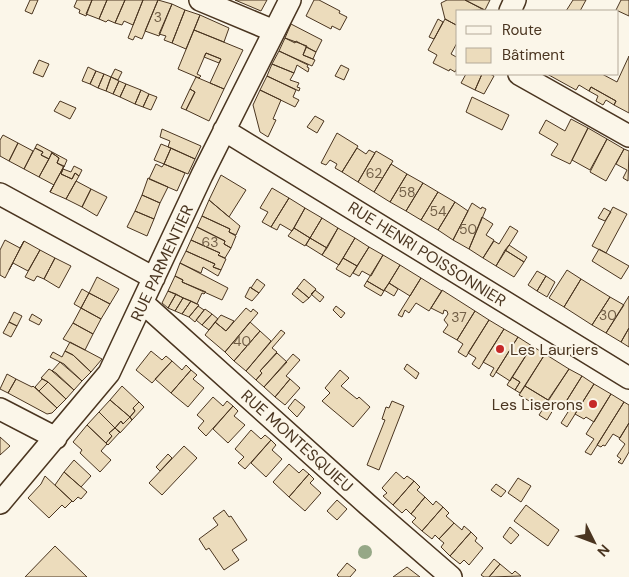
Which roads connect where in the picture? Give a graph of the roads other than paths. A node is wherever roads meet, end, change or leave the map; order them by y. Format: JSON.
{"nodes":[{"id":1,"x":200,"y":0,"type":"edge"},
{"id":2,"x":290,"y":0,"type":"edge"},
{"id":3,"x":274,"y":31,"type":"junction"},
{"id":4,"x":521,"y":75,"type":"edge"},
{"id":5,"x":224,"y":130,"type":"junction"},
{"id":6,"x":629,"y":136,"type":"edge"},
{"id":7,"x":0,"y":194,"type":"edge"},
{"id":8,"x":154,"y":278,"type":"junction"},
{"id":9,"x":143,"y":303,"type":"junction"},
{"id":10,"x":629,"y":378,"type":"edge"},
{"id":11,"x":0,"y":409,"type":"edge"},
{"id":12,"x":56,"y":438,"type":"junction"},
{"id":13,"x":0,"y":503,"type":"edge"},
{"id":14,"x":451,"y":577,"type":"edge"}],
"edges":[{"from":1,"to":3,"type":"street"},
{"from":2,"to":3,"type":"street","name":"RUE PARMENTIER"},
{"from":3,"to":5,"type":"street","name":"RUE PARMENTIER"},
{"from":4,"to":6,"type":"street"},
{"from":5,"to":8,"type":"street","name":"RUE PARMENTIER"},
{"from":5,"to":10,"type":"street","name":"RUE HENRI POISSONNIER"},
{"from":7,"to":8,"type":"street"},
{"from":8,"to":9,"type":"street","name":"RUE PARMENTIER"},
{"from":9,"to":12,"type":"street","name":"RUE PARMENTIER"},
{"from":9,"to":14,"type":"street","name":"RUE MONTESQUIEU"},
{"from":11,"to":12,"type":"street"},
{"from":12,"to":13,"type":"street","name":"RUE PARMENTIER"}]}
